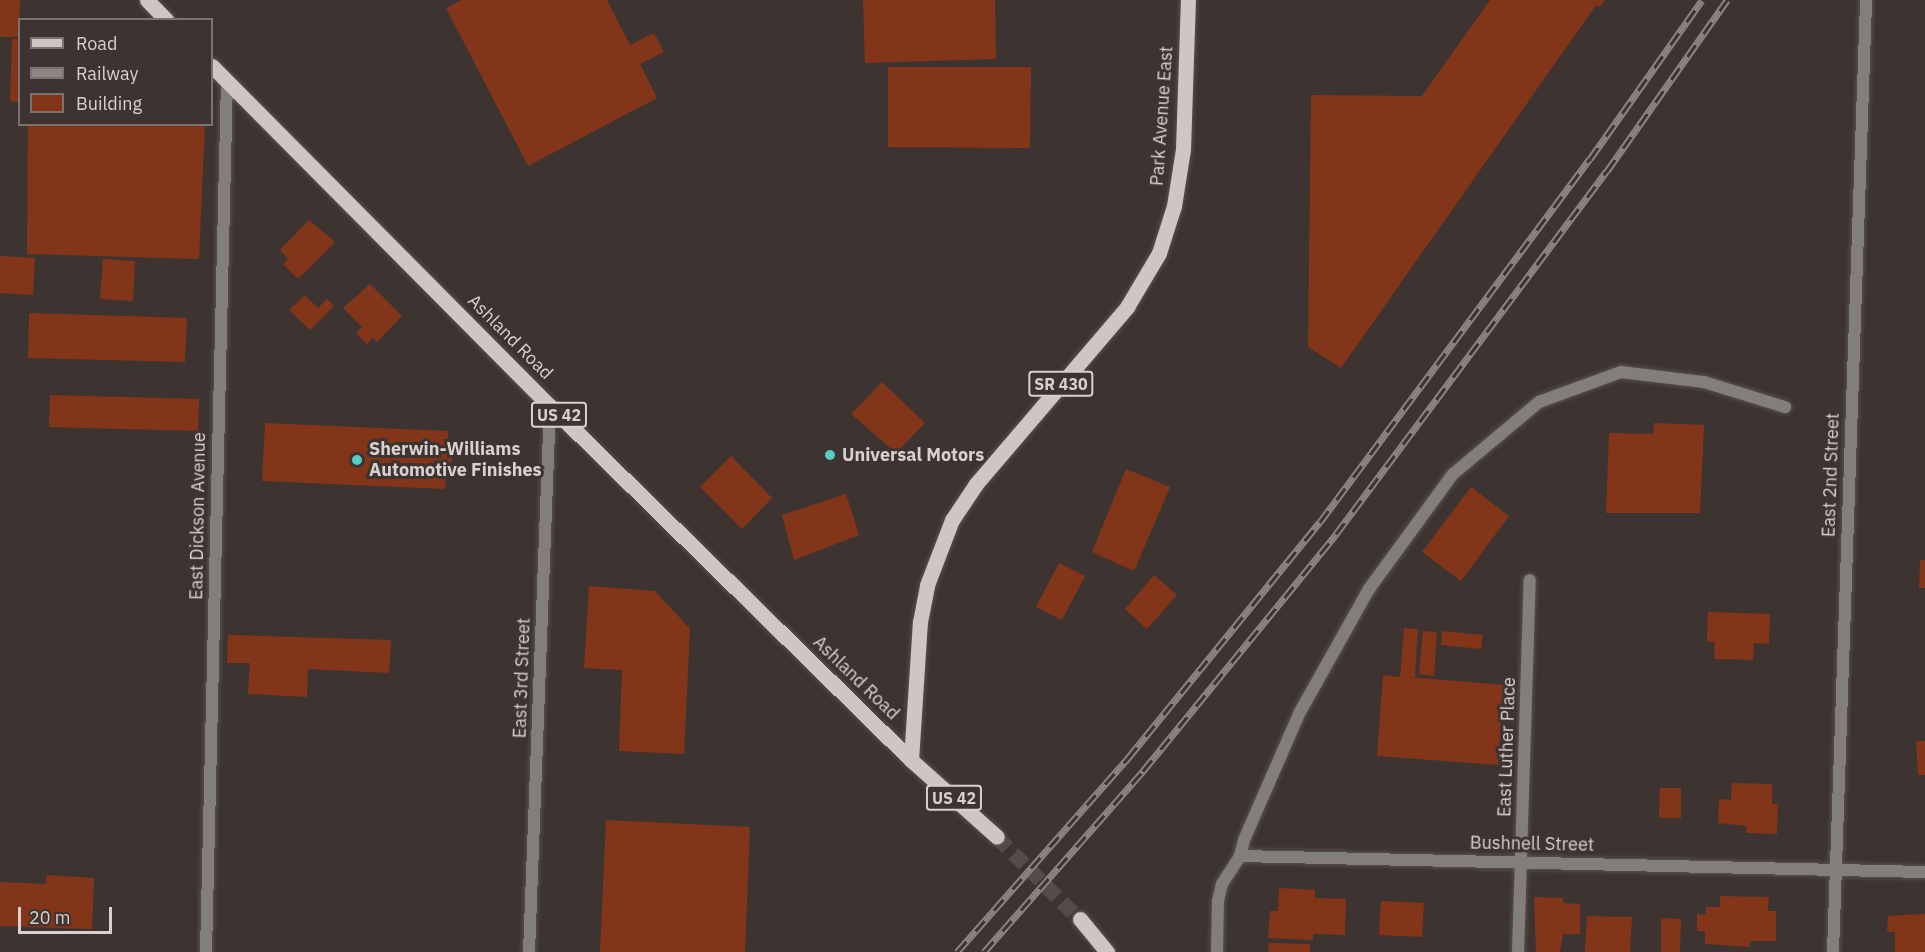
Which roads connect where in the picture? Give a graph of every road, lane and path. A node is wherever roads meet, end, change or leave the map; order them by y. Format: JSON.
{"nodes":[{"id":1,"x":147,"y":0,"type":"edge"},
{"id":2,"x":1188,"y":0,"type":"edge"},
{"id":3,"x":1866,"y":0,"type":"edge"},
{"id":4,"x":164,"y":18,"type":"edge"},
{"id":5,"x":213,"y":67,"type":"edge"},
{"id":6,"x":226,"y":81,"type":"junction"},
{"id":7,"x":550,"y":406,"type":"junction"},
{"id":8,"x":1785,"y":407,"type":"dead end"},
{"id":9,"x":1530,"y":580,"type":"dead end"},
{"id":10,"x":911,"y":760,"type":"junction"},
{"id":11,"x":997,"y":837,"type":"tunnel mouth"},
{"id":12,"x":1240,"y":856,"type":"junction"},
{"id":13,"x":1522,"y":862,"type":"junction"},
{"id":14,"x":1836,"y":868,"type":"junction"},
{"id":15,"x":1925,"y":872,"type":"edge"},
{"id":16,"x":1080,"y":919,"type":"tunnel mouth"},
{"id":17,"x":206,"y":952,"type":"edge"},
{"id":18,"x":529,"y":952,"type":"edge"},
{"id":19,"x":1107,"y":952,"type":"edge"},
{"id":20,"x":1216,"y":952,"type":"edge"},
{"id":21,"x":1518,"y":952,"type":"edge"},
{"id":22,"x":1833,"y":952,"type":"edge"}],
"edges":[{"from":1,"to":4,"type":"main road"},
{"from":2,"to":10,"type":"main road","name":"Park Avenue East","number":"SR 430"},
{"from":3,"to":14,"type":"street","name":"East 2nd Street"},
{"from":5,"to":6,"type":"main road","name":"Ashland Road","number":"US 42"},
{"from":6,"to":7,"type":"main road","name":"Ashland Road","number":"US 42"},
{"from":6,"to":17,"type":"street","name":"East Dickson Avenue"},
{"from":7,"to":10,"type":"main road","name":"Ashland Road","number":"US 42"},
{"from":7,"to":18,"type":"street","name":"East 3rd Street"},
{"from":8,"to":12,"type":"street"},
{"from":9,"to":13,"type":"street","name":"East Luther Place"},
{"from":10,"to":11,"type":"main road","number":"US 42"},
{"from":12,"to":13,"type":"street","name":"Bushnell Street"},
{"from":12,"to":20,"type":"street"},
{"from":13,"to":14,"type":"street","name":"Bushnell Street"},
{"from":13,"to":21,"type":"street","name":"East Luther Place"},
{"from":14,"to":15,"type":"street","name":"Bushnell Street"},
{"from":14,"to":22,"type":"street","name":"East 2nd Street"},
{"from":16,"to":19,"type":"main road"}]}
